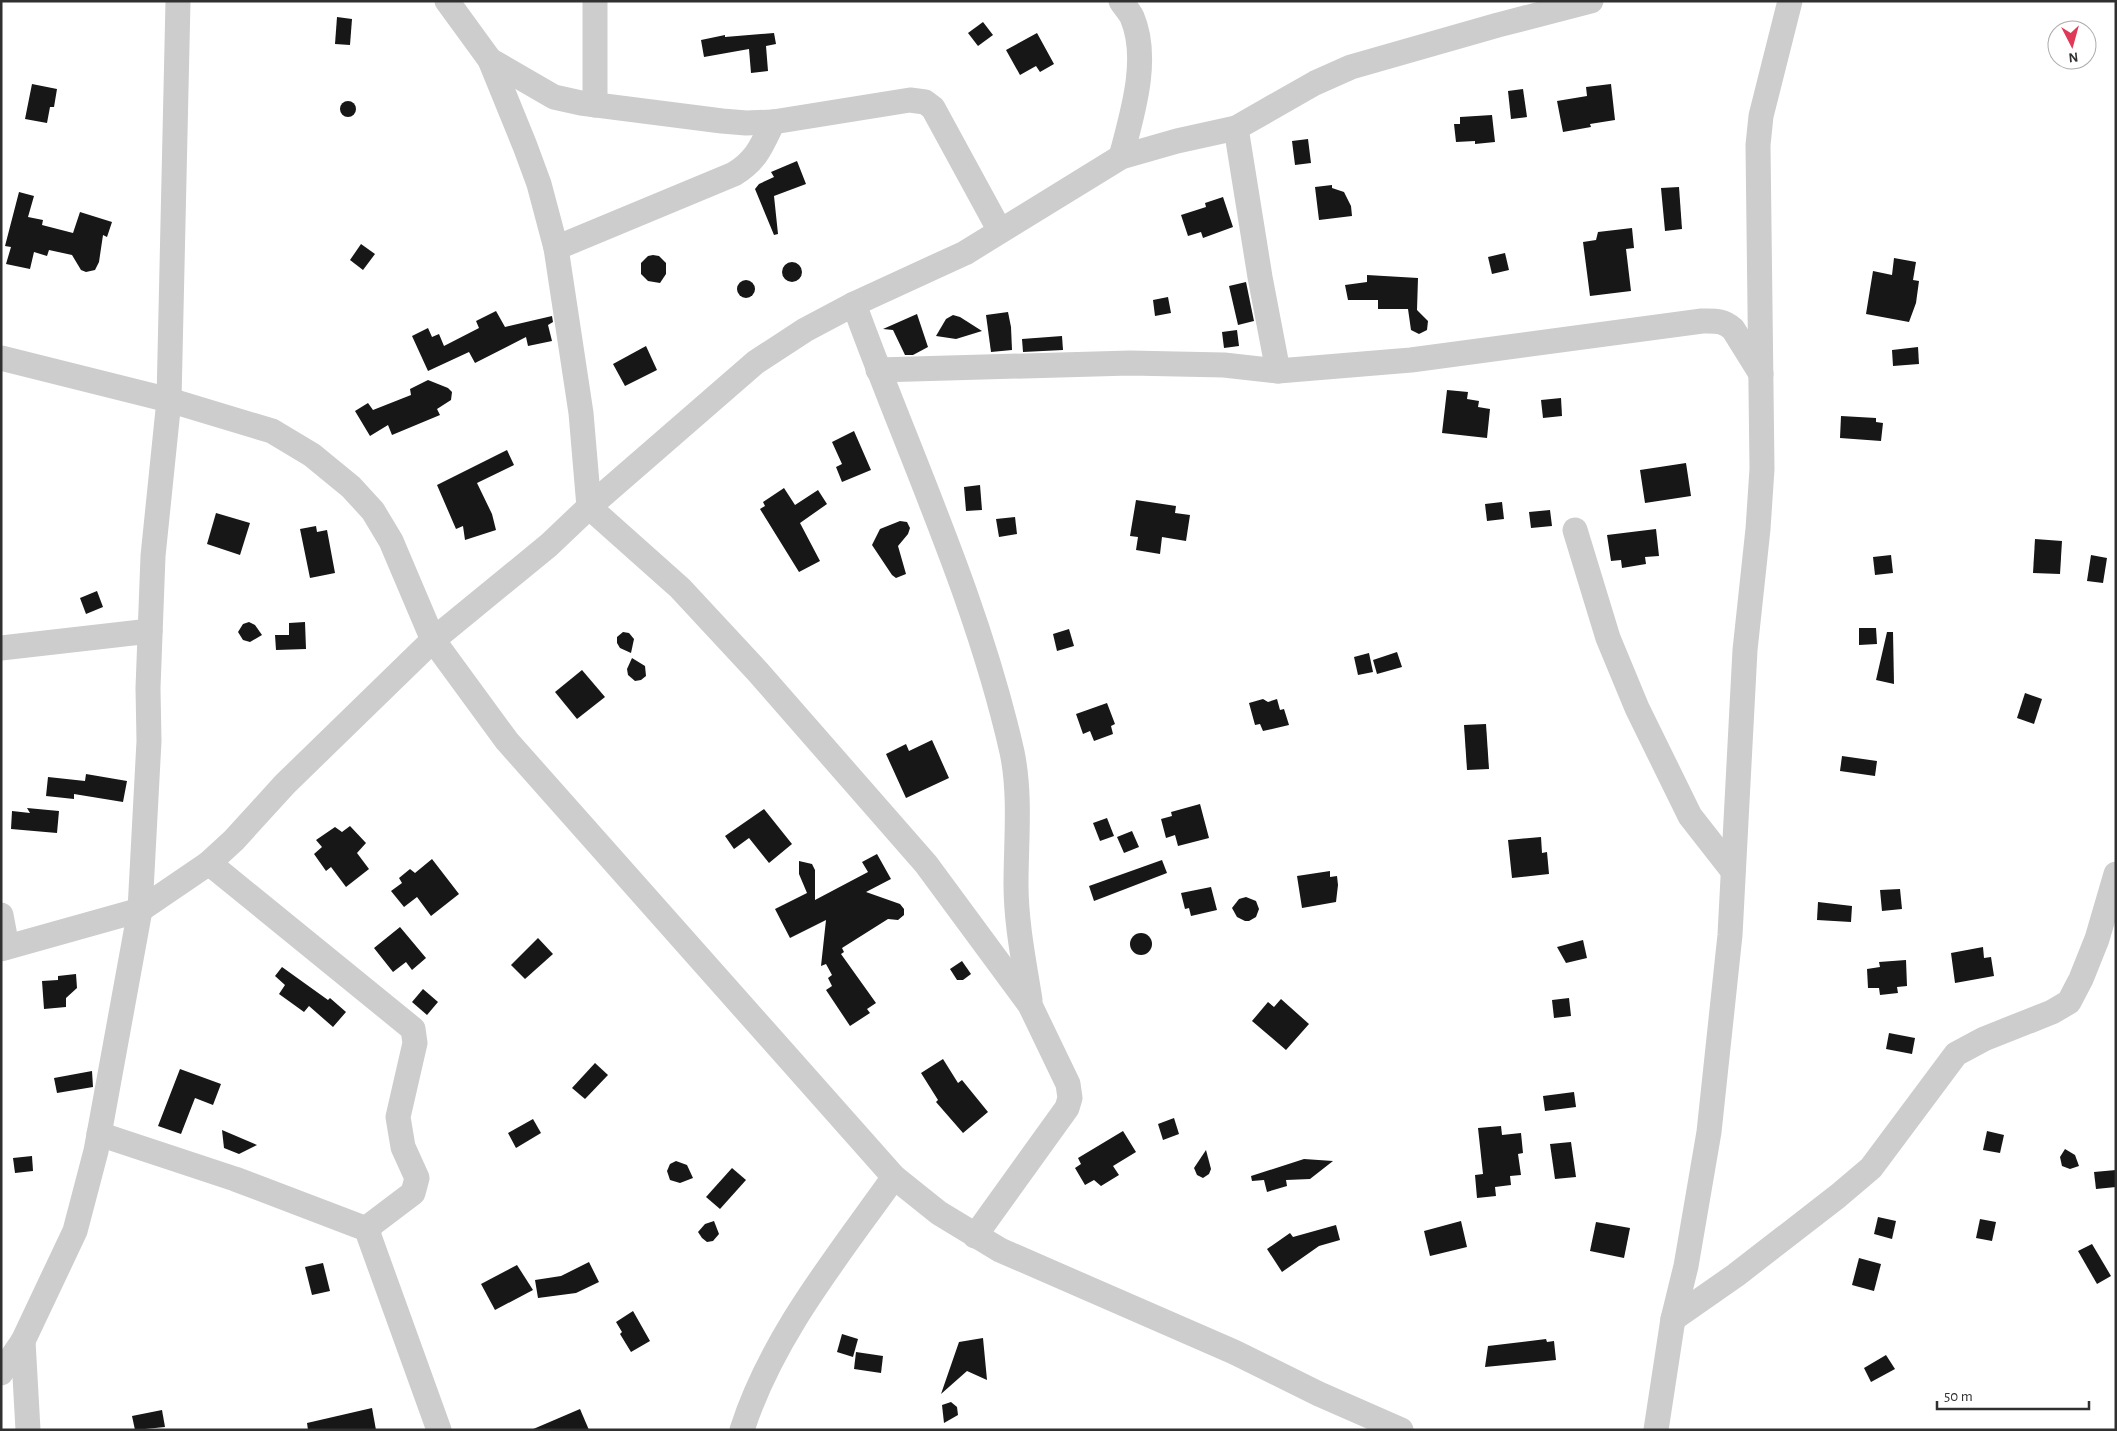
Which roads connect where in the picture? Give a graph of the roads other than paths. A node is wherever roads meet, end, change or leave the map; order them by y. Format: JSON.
{"nodes":[{"id":1,"x":178,"y":1,"type":"edge"},
{"id":2,"x":447,"y":1,"type":"edge"},
{"id":3,"x":595,"y":1,"type":"edge"},
{"id":4,"x":1121,"y":1,"type":"edge"},
{"id":5,"x":1591,"y":1,"type":"edge"},
{"id":6,"x":1790,"y":1,"type":"edge"},
{"id":7,"x":490,"y":60,"type":"junction"},
{"id":8,"x":595,"y":105,"type":"junction"},
{"id":9,"x":773,"y":122,"type":"junction"},
{"id":10,"x":1236,"y":128,"type":"junction"},
{"id":11,"x":1121,"y":157,"type":"junction"},
{"id":12,"x":1000,"y":231,"type":"junction"},
{"id":13,"x":556,"y":248,"type":"junction"},
{"id":14,"x":854,"y":304,"type":"junction"},
{"id":15,"x":1,"y":358,"type":"edge"},
{"id":16,"x":878,"y":370,"type":"junction"},
{"id":17,"x":1278,"y":371,"type":"junction"},
{"id":18,"x":1761,"y":374,"type":"junction"},
{"id":19,"x":169,"y":400,"type":"junction"},
{"id":20,"x":589,"y":507,"type":"junction"},
{"id":21,"x":1575,"y":530,"type":"dead end"},
{"id":22,"x":150,"y":631,"type":"junction"},
{"id":23,"x":433,"y":640,"type":"junction"},
{"id":24,"x":1,"y":648,"type":"edge"},
{"id":25,"x":209,"y":863,"type":"junction"},
{"id":26,"x":1733,"y":871,"type":"junction"},
{"id":27,"x":2116,"y":874,"type":"edge"},
{"id":28,"x":140,"y":910,"type":"junction"},
{"id":29,"x":1,"y":915,"type":"edge"},
{"id":30,"x":4,"y":948,"type":"edge"},
{"id":31,"x":1030,"y":1005,"type":"junction"},
{"id":32,"x":99,"y":1134,"type":"junction"},
{"id":33,"x":894,"y":1177,"type":"junction"},
{"id":34,"x":368,"y":1230,"type":"junction"},
{"id":35,"x":975,"y":1236,"type":"junction"},
{"id":36,"x":1674,"y":1320,"type":"junction"},
{"id":37,"x":23,"y":1341,"type":"junction"},
{"id":38,"x":1,"y":1372,"type":"edge"},
{"id":39,"x":28,"y":1430,"type":"edge"},
{"id":40,"x":439,"y":1430,"type":"edge"},
{"id":41,"x":742,"y":1430,"type":"edge"},
{"id":42,"x":1401,"y":1430,"type":"edge"},
{"id":43,"x":1656,"y":1430,"type":"edge"}],
"edges":[{"from":1,"to":19,"type":"street"},
{"from":2,"to":7,"type":"street"},
{"from":3,"to":8,"type":"street"},
{"from":4,"to":11,"type":"street"},
{"from":5,"to":10,"type":"street"},
{"from":6,"to":18,"type":"street"},
{"from":7,"to":8,"type":"street"},
{"from":7,"to":13,"type":"street"},
{"from":8,"to":9,"type":"street"},
{"from":9,"to":12,"type":"street"},
{"from":9,"to":13,"type":"street"},
{"from":10,"to":11,"type":"street"},
{"from":10,"to":17,"type":"street"},
{"from":11,"to":12,"type":"street"},
{"from":12,"to":14,"type":"street"},
{"from":13,"to":20,"type":"street"},
{"from":14,"to":16,"type":"street"},
{"from":14,"to":20,"type":"street"},
{"from":15,"to":19,"type":"street"},
{"from":16,"to":17,"type":"street"},
{"from":16,"to":31,"type":"street"},
{"from":17,"to":18,"type":"street"},
{"from":18,"to":26,"type":"street"},
{"from":19,"to":22,"type":"street"},
{"from":19,"to":23,"type":"street"},
{"from":20,"to":23,"type":"street"},
{"from":20,"to":31,"type":"street"},
{"from":21,"to":26,"type":"street"},
{"from":22,"to":24,"type":"street"},
{"from":22,"to":28,"type":"street"},
{"from":23,"to":25,"type":"street"},
{"from":23,"to":33,"type":"street"},
{"from":25,"to":28,"type":"street"},
{"from":25,"to":34,"type":"street"},
{"from":26,"to":36,"type":"street"},
{"from":27,"to":36,"type":"street"},
{"from":28,"to":30,"type":"street"},
{"from":28,"to":32,"type":"street"},
{"from":29,"to":30,"type":"street"},
{"from":31,"to":35,"type":"street"},
{"from":32,"to":34,"type":"street"},
{"from":32,"to":37,"type":"street"},
{"from":33,"to":35,"type":"street"},
{"from":33,"to":41,"type":"street"},
{"from":34,"to":40,"type":"street"},
{"from":35,"to":42,"type":"street"},
{"from":36,"to":43,"type":"street"},
{"from":37,"to":38,"type":"street"},
{"from":37,"to":39,"type":"street"}]}
